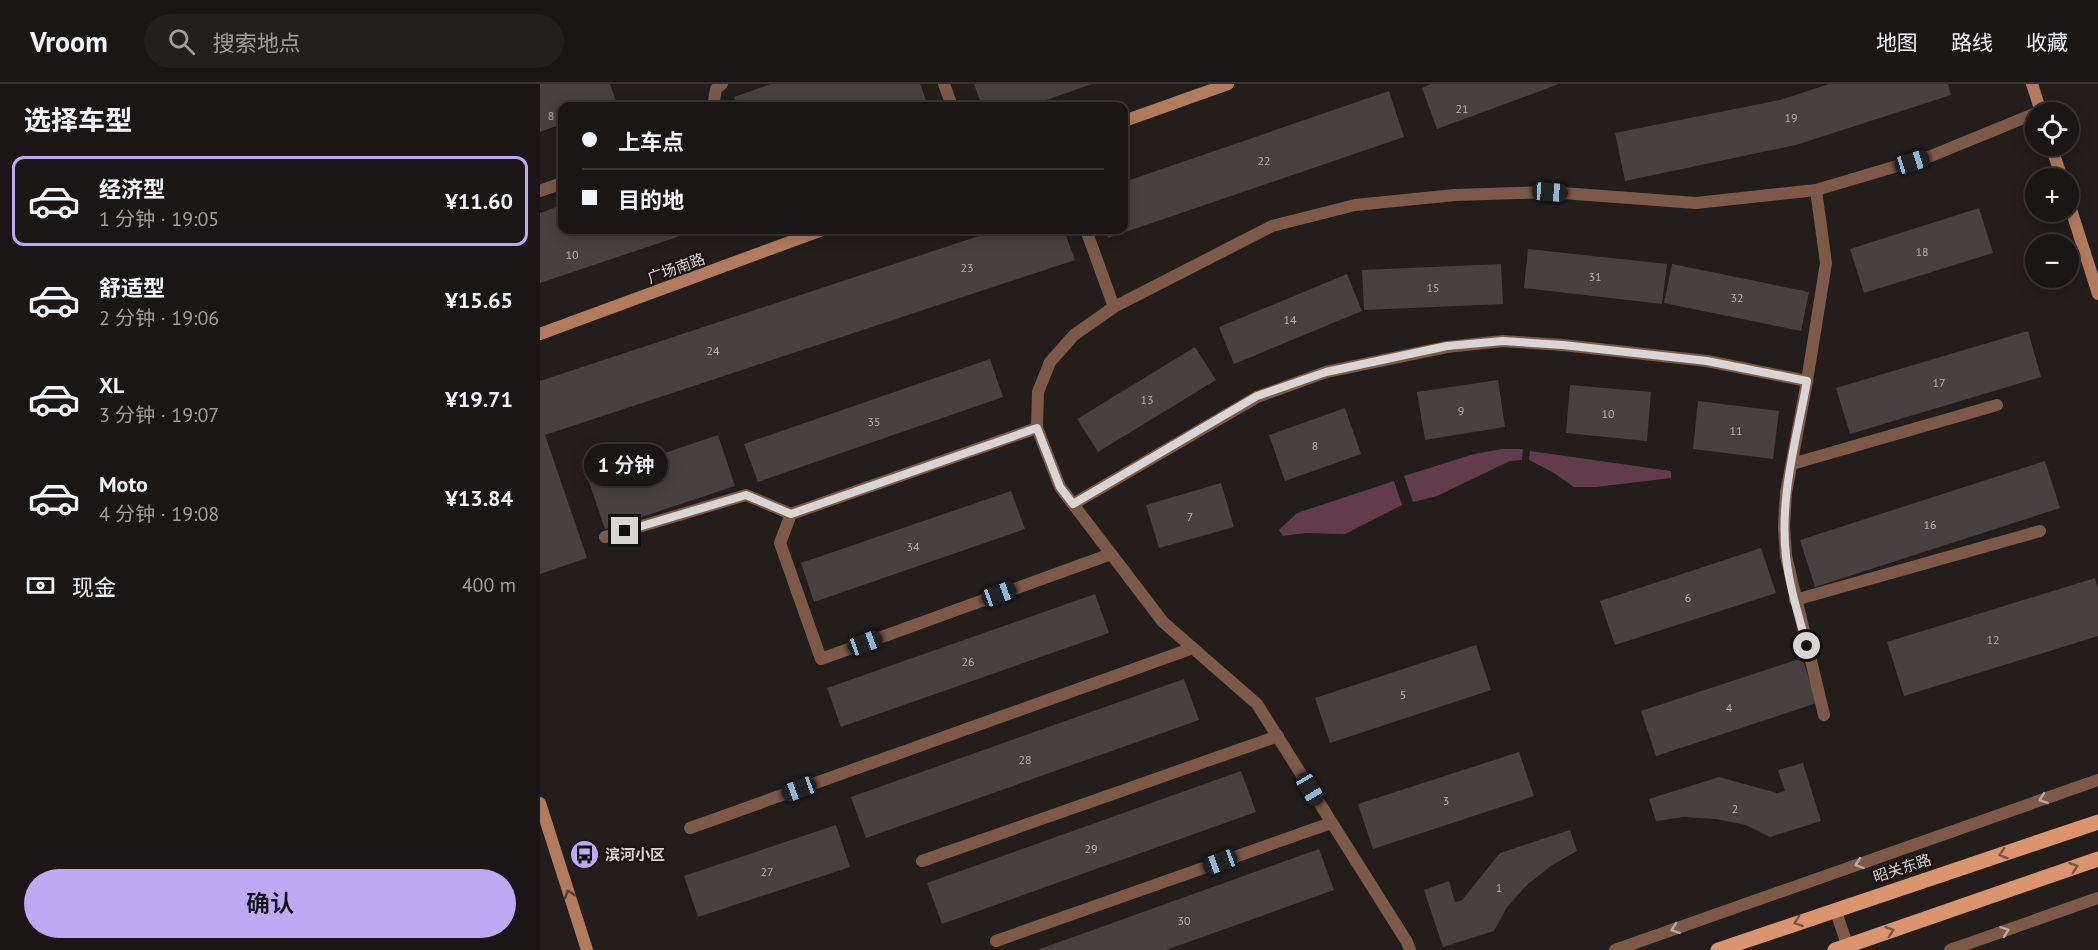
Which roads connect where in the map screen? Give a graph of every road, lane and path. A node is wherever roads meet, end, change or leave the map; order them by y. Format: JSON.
{"nodes":[{"id":1,"x":722,"y":84,"type":"edge"},
{"id":2,"x":945,"y":84,"type":"edge"},
{"id":3,"x":1228,"y":84,"type":"edge"},
{"id":4,"x":2032,"y":84,"type":"edge"},
{"id":5,"x":714,"y":102,"type":"edge"},
{"id":6,"x":950,"y":102,"type":"edge"},
{"id":7,"x":2036,"y":102,"type":"edge"},
{"id":8,"x":2025,"y":117,"type":"edge"},
{"id":9,"x":1128,"y":120,"type":"edge"},
{"id":10,"x":558,"y":184,"type":"edge"},
{"id":11,"x":1816,"y":190,"type":"junction"},
{"id":12,"x":540,"y":191,"type":"edge"},
{"id":13,"x":2075,"y":222,"type":"edge"},
{"id":14,"x":811,"y":234,"type":"edge"},
{"id":15,"x":1087,"y":234,"type":"edge"},
{"id":16,"x":2098,"y":294,"type":"edge"},
{"id":17,"x":1114,"y":307,"type":"junction"},
{"id":18,"x":540,"y":334,"type":"edge"},
{"id":19,"x":1807,"y":381,"type":"junction"},
{"id":20,"x":1997,"y":405,"type":"dead end"},
{"id":21,"x":1037,"y":428,"type":"junction"},
{"id":22,"x":1792,"y":464,"type":"junction"},
{"id":23,"x":1073,"y":504,"type":"junction"},
{"id":24,"x":791,"y":514,"type":"junction"},
{"id":25,"x":2040,"y":531,"type":"dead end"},
{"id":26,"x":605,"y":537,"type":"dead end"},
{"id":27,"x":1111,"y":554,"type":"junction"},
{"id":28,"x":1795,"y":600,"type":"junction"},
{"id":29,"x":1193,"y":648,"type":"junction"},
{"id":30,"x":1824,"y":715,"type":"dead end"},
{"id":31,"x":1278,"y":736,"type":"junction"},
{"id":32,"x":2098,"y":780,"type":"edge"},
{"id":33,"x":540,"y":802,"type":"edge"},
{"id":34,"x":2098,"y":822,"type":"edge"},
{"id":35,"x":1331,"y":824,"type":"junction"},
{"id":36,"x":690,"y":828,"type":"dead end"},
{"id":37,"x":2098,"y":859,"type":"edge"},
{"id":38,"x":922,"y":861,"type":"dead end"},
{"id":39,"x":2098,"y":898,"type":"edge"},
{"id":40,"x":1835,"y":909,"type":"junction"},
{"id":41,"x":996,"y":941,"type":"dead end"},
{"id":42,"x":1844,"y":948,"type":"edge"},
{"id":43,"x":587,"y":950,"type":"edge"},
{"id":44,"x":1410,"y":950,"type":"edge"},
{"id":45,"x":1615,"y":950,"type":"edge"},
{"id":46,"x":1718,"y":950,"type":"edge"},
{"id":47,"x":1950,"y":950,"type":"edge"}],
"edges":[{"from":1,"to":5,"type":"street"},
{"from":2,"to":6,"type":"street"},
{"from":3,"to":9,"type":"street"},
{"from":4,"to":7,"type":"street"},
{"from":8,"to":11,"type":"street"},
{"from":10,"to":12,"type":"street"},
{"from":11,"to":17,"type":"street"},
{"from":11,"to":19,"type":"street"},
{"from":13,"to":16,"type":"street"},
{"from":14,"to":18,"type":"street","name":"广场南路"},
{"from":15,"to":17,"type":"street"},
{"from":17,"to":21,"type":"street"},
{"from":19,"to":22,"type":"street"},
{"from":19,"to":23,"type":"street"},
{"from":20,"to":22,"type":"street"},
{"from":21,"to":23,"type":"street"},
{"from":21,"to":24,"type":"street"},
{"from":22,"to":28,"type":"street"},
{"from":23,"to":27,"type":"street"},
{"from":24,"to":26,"type":"street"},
{"from":24,"to":27,"type":"street"},
{"from":25,"to":28,"type":"street"},
{"from":27,"to":29,"type":"street"},
{"from":28,"to":30,"type":"street"},
{"from":29,"to":31,"type":"street"},
{"from":29,"to":36,"type":"street"},
{"from":31,"to":35,"type":"street"},
{"from":31,"to":38,"type":"street"},
{"from":32,"to":45,"type":"street","one_way":true},
{"from":43,"to":33,"type":"street","one_way":true},
{"from":34,"to":40,"type":"main road","name":"昭关东路","one_way":true},
{"from":35,"to":41,"type":"street"},
{"from":35,"to":44,"type":"street"},
{"from":42,"to":37,"type":"main road","one_way":true},
{"from":47,"to":39,"type":"street","one_way":true},
{"from":40,"to":42,"type":"street"},
{"from":40,"to":46,"type":"main road","name":"昭关东路","one_way":true}]}
